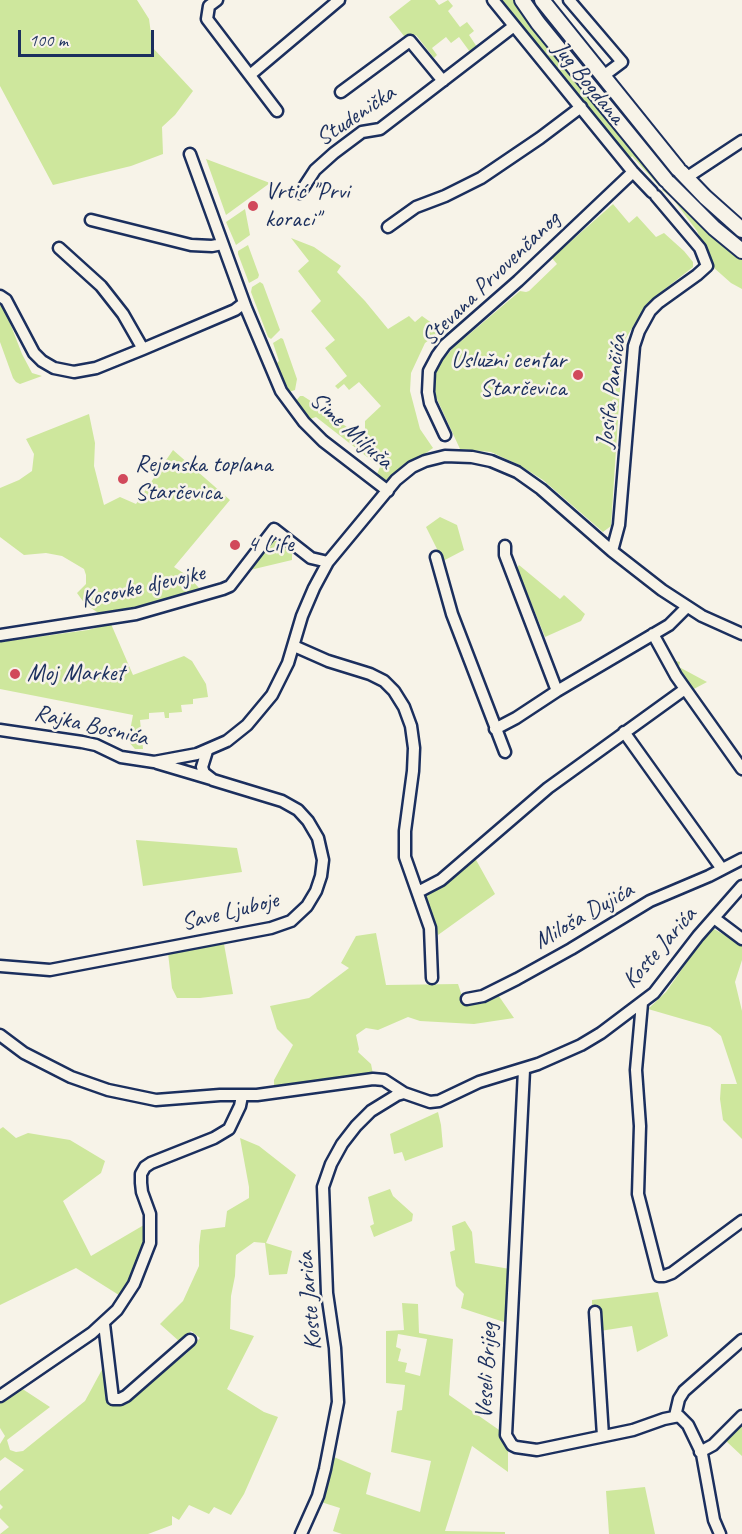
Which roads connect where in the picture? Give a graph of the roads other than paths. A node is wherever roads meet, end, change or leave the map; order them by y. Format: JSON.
{"nodes":[{"id":1,"x":339,"y":0,"type":"edge"},
{"id":2,"x":493,"y":0,"type":"edge"},
{"id":3,"x":522,"y":0,"type":"edge"},
{"id":4,"x":542,"y":0,"type":"edge"},
{"id":5,"x":569,"y":0,"type":"edge"},
{"id":6,"x":213,"y":3,"type":"edge"},
{"id":7,"x":514,"y":26,"type":"junction"},
{"id":8,"x":250,"y":75,"type":"junction"},
{"id":9,"x":602,"y":77,"type":"junction"},
{"id":10,"x":443,"y":81,"type":"junction"},
{"id":11,"x":341,"y":92,"type":"dead end"},
{"id":12,"x":580,"y":107,"type":"junction"},
{"id":13,"x":277,"y":111,"type":"dead end"},
{"id":14,"x":742,"y":141,"type":"edge"},
{"id":15,"x":190,"y":154,"type":"dead end"},
{"id":16,"x":633,"y":172,"type":"junction"},
{"id":17,"x":682,"y":173,"type":"junction"},
{"id":18,"x":300,"y":193,"type":"dead end"},
{"id":19,"x":91,"y":220,"type":"dead end"},
{"id":20,"x":388,"y":227,"type":"dead end"},
{"id":21,"x":742,"y":230,"type":"edge"},
{"id":22,"x":222,"y":244,"type":"junction"},
{"id":23,"x":59,"y":248,"type":"dead end"},
{"id":24,"x":742,"y":251,"type":"edge"},
{"id":25,"x":707,"y":266,"type":"joint"},
{"id":26,"x":0,"y":296,"type":"edge"},
{"id":27,"x":244,"y":303,"type":"junction"},
{"id":28,"x":143,"y":349,"type":"junction"},
{"id":29,"x":445,"y":435,"type":"dead end"},
{"id":30,"x":387,"y":491,"type":"junction"},
{"id":31,"x":505,"y":546,"type":"dead end"},
{"id":32,"x":612,"y":551,"type":"junction"},
{"id":33,"x":436,"y":557,"type":"dead end"},
{"id":34,"x":328,"y":562,"type":"junction"},
{"id":35,"x":687,"y":608,"type":"junction"},
{"id":36,"x":653,"y":634,"type":"junction"},
{"id":37,"x":742,"y":634,"type":"edge"},
{"id":38,"x":0,"y":635,"type":"edge"},
{"id":39,"x":294,"y":646,"type":"junction"},
{"id":40,"x":685,"y":689,"type":"junction"},
{"id":41,"x":557,"y":691,"type":"junction"},
{"id":42,"x":495,"y":729,"type":"junction"},
{"id":43,"x":0,"y":730,"type":"edge"},
{"id":44,"x":624,"y":732,"type":"junction"},
{"id":45,"x":207,"y":751,"type":"junction"},
{"id":46,"x":505,"y":752,"type":"dead end"},
{"id":47,"x":154,"y":762,"type":"junction"},
{"id":48,"x":742,"y":769,"type":"edge"},
{"id":49,"x":213,"y":780,"type":"junction"},
{"id":50,"x":742,"y":859,"type":"edge"},
{"id":51,"x":722,"y":869,"type":"junction"},
{"id":52,"x":742,"y":886,"type":"edge"},
{"id":53,"x":418,"y":892,"type":"junction"},
{"id":54,"x":714,"y":918,"type":"junction"},
{"id":55,"x":742,"y":939,"type":"edge"},
{"id":56,"x":0,"y":966,"type":"edge"},
{"id":57,"x":432,"y":978,"type":"dead end"},
{"id":58,"x":467,"y":999,"type":"dead end"},
{"id":59,"x":642,"y":1003,"type":"junction"},
{"id":60,"x":0,"y":1035,"type":"edge"},
{"id":61,"x":524,"y":1070,"type":"junction"},
{"id":62,"x":404,"y":1093,"type":"junction"},
{"id":63,"x":242,"y":1096,"type":"junction"},
{"id":64,"x":742,"y":1221,"type":"edge"},
{"id":65,"x":595,"y":1312,"type":"dead end"},
{"id":66,"x":104,"y":1324,"type":"junction"},
{"id":67,"x":190,"y":1340,"type":"dead end"},
{"id":68,"x":742,"y":1340,"type":"edge"},
{"id":69,"x":0,"y":1396,"type":"edge"},
{"id":70,"x":675,"y":1416,"type":"junction"},
{"id":71,"x":742,"y":1416,"type":"edge"},
{"id":72,"x":603,"y":1436,"type":"junction"},
{"id":73,"x":700,"y":1452,"type":"junction"},
{"id":74,"x":302,"y":1534,"type":"edge"},
{"id":75,"x":720,"y":1534,"type":"edge"}],
"edges":[{"from":1,"to":8,"type":"street"},
{"from":2,"to":7,"type":"street","name":"Jug Bogdana"},
{"from":3,"to":24,"type":"main road"},
{"from":4,"to":9,"type":"main road"},
{"from":5,"to":9,"type":"street"},
{"from":6,"to":8,"type":"street"},
{"from":7,"to":10,"type":"street","name":"Studenička"},
{"from":7,"to":12,"type":"street","name":"Jug Bogdana"},
{"from":8,"to":13,"type":"street"},
{"from":9,"to":17,"type":"main road"},
{"from":10,"to":11,"type":"street","name":"Studenička"},
{"from":10,"to":18,"type":"street","name":"Studenička"},
{"from":12,"to":16,"type":"street","name":"Jug Bogdana"},
{"from":12,"to":20,"type":"street"},
{"from":14,"to":17,"type":"street"},
{"from":15,"to":22,"type":"street","name":"Sime Miljuša"},
{"from":16,"to":25,"type":"street","name":"Jug Bogdana"},
{"from":16,"to":29,"type":"street","name":"Stevana Prvovenčanog"},
{"from":17,"to":21,"type":"main road"},
{"from":19,"to":22,"type":"street"},
{"from":22,"to":27,"type":"street","name":"Sime Miljuša"},
{"from":23,"to":28,"type":"street"},
{"from":25,"to":32,"type":"street","name":"Josifa Pančića"},
{"from":26,"to":28,"type":"street"},
{"from":27,"to":28,"type":"street"},
{"from":27,"to":30,"type":"street","name":"Sime Miljuša"},
{"from":30,"to":32,"type":"street","name":"Rajka Bosnića"},
{"from":30,"to":34,"type":"street","name":"Rajka Bosnića"},
{"from":31,"to":41,"type":"street"},
{"from":32,"to":35,"type":"street","name":"Rajka Bosnića"},
{"from":33,"to":42,"type":"street"},
{"from":34,"to":38,"type":"street","name":"Kosovke djevojke"},
{"from":34,"to":39,"type":"street","name":"Rajka Bosnića"},
{"from":35,"to":36,"type":"street"},
{"from":35,"to":37,"type":"street","name":"Rajka Bosnića"},
{"from":36,"to":40,"type":"street"},
{"from":36,"to":41,"type":"street"},
{"from":39,"to":45,"type":"street","name":"Rajka Bosnića"},
{"from":39,"to":53,"type":"street"},
{"from":40,"to":44,"type":"street"},
{"from":40,"to":48,"type":"street"},
{"from":41,"to":42,"type":"street"},
{"from":42,"to":46,"type":"street"},
{"from":43,"to":47,"type":"street","name":"Rajka Bosnića"},
{"from":44,"to":51,"type":"street"},
{"from":44,"to":53,"type":"street"},
{"from":45,"to":47,"type":"street","name":"Rajka Bosnića"},
{"from":45,"to":49,"type":"street"},
{"from":47,"to":49,"type":"street","name":"Save Ljuboje"},
{"from":49,"to":56,"type":"street","name":"Save Ljuboje"},
{"from":50,"to":51,"type":"street","name":"Miloša Dujića"},
{"from":51,"to":58,"type":"street","name":"Miloša Dujića"},
{"from":52,"to":54,"type":"street","name":"Koste Jarića"},
{"from":53,"to":57,"type":"street"},
{"from":54,"to":55,"type":"street"},
{"from":54,"to":59,"type":"street","name":"Koste Jarića"},
{"from":59,"to":61,"type":"street","name":"Koste Jarića"},
{"from":59,"to":64,"type":"street"},
{"from":60,"to":63,"type":"street","name":"Koste Jarića"},
{"from":61,"to":62,"type":"street","name":"Koste Jarića"},
{"from":61,"to":72,"type":"street","name":"Veseli Brijeg"},
{"from":62,"to":63,"type":"street","name":"Koste Jarića"},
{"from":62,"to":74,"type":"street","name":"Koste Jarića"},
{"from":63,"to":66,"type":"street"},
{"from":65,"to":72,"type":"street"},
{"from":66,"to":67,"type":"street"},
{"from":66,"to":69,"type":"street"},
{"from":68,"to":70,"type":"street"},
{"from":70,"to":72,"type":"street","name":"Veseli Brijeg"},
{"from":70,"to":73,"type":"street"},
{"from":71,"to":73,"type":"street"},
{"from":73,"to":75,"type":"street"}]}
